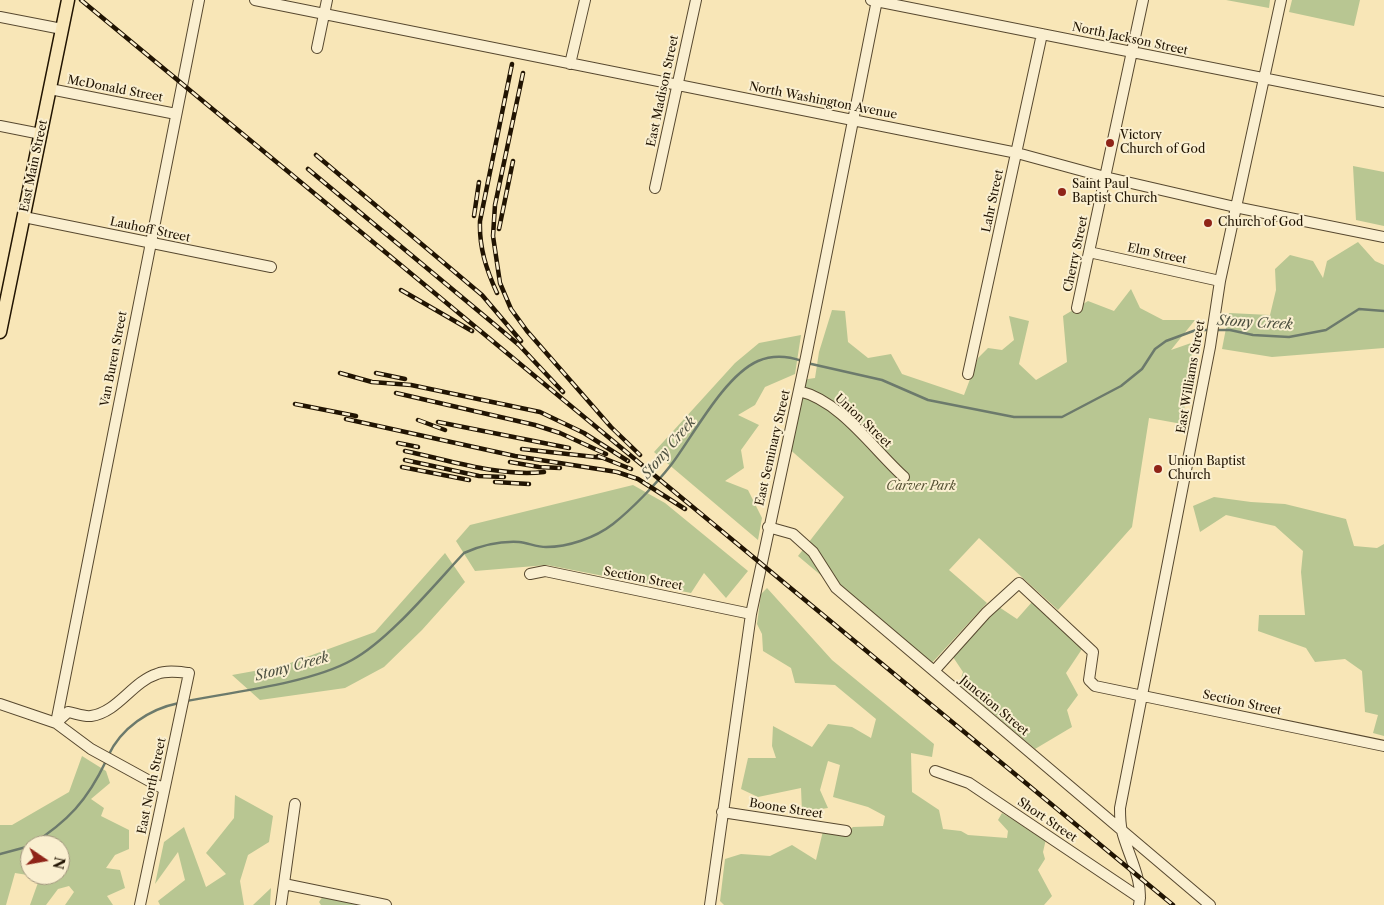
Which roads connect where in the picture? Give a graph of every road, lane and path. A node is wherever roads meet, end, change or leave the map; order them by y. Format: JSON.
{"nodes":[{"id":1,"x":68,"y":0,"type":"edge"},
{"id":2,"x":199,"y":0,"type":"edge"},
{"id":3,"x":255,"y":0,"type":"edge"},
{"id":4,"x":327,"y":0,"type":"edge"},
{"id":5,"x":585,"y":0,"type":"edge"},
{"id":6,"x":696,"y":0,"type":"edge"},
{"id":7,"x":875,"y":0,"type":"edge"},
{"id":8,"x":1143,"y":0,"type":"edge"},
{"id":9,"x":1281,"y":0,"type":"edge"},
{"id":10,"x":324,"y":14,"type":"junction"},
{"id":11,"x":0,"y":17,"type":"edge"},
{"id":12,"x":62,"y":29,"type":"junction"},
{"id":13,"x":1042,"y":34,"type":"junction"},
{"id":14,"x":317,"y":48,"type":"dead end"},
{"id":15,"x":1132,"y":52,"type":"junction"},
{"id":16,"x":570,"y":64,"type":"junction"},
{"id":17,"x":1264,"y":79,"type":"junction"},
{"id":18,"x":677,"y":85,"type":"junction"},
{"id":19,"x":50,"y":89,"type":"junction"},
{"id":20,"x":1384,"y":102,"type":"edge"},
{"id":21,"x":176,"y":114,"type":"junction"},
{"id":22,"x":853,"y":120,"type":"junction"},
{"id":23,"x":0,"y":126,"type":"edge"},
{"id":24,"x":41,"y":134,"type":"junction"},
{"id":25,"x":1017,"y":153,"type":"junction"},
{"id":26,"x":1105,"y":177,"type":"junction"},
{"id":27,"x":655,"y":188,"type":"dead end"},
{"id":28,"x":1235,"y":208,"type":"junction"},
{"id":29,"x":24,"y":217,"type":"junction"},
{"id":30,"x":1384,"y":238,"type":"edge"},
{"id":31,"x":149,"y":243,"type":"junction"},
{"id":32,"x":1089,"y":252,"type":"junction"},
{"id":33,"x":271,"y":267,"type":"dead end"},
{"id":34,"x":1220,"y":281,"type":"junction"},
{"id":35,"x":4,"y":287,"type":"edge"},
{"id":36,"x":1078,"y":308,"type":"dead end"},
{"id":37,"x":0,"y":332,"type":"edge"},
{"id":38,"x":968,"y":374,"type":"dead end"},
{"id":39,"x":800,"y":386,"type":"junction"},
{"id":40,"x":904,"y":477,"type":"dead end"},
{"id":41,"x":768,"y":527,"type":"junction"},
{"id":42,"x":530,"y":574,"type":"dead end"},
{"id":43,"x":751,"y":614,"type":"junction"},
{"id":44,"x":934,"y":671,"type":"junction"},
{"id":45,"x":1143,"y":695,"type":"junction"},
{"id":46,"x":0,"y":704,"type":"edge"},
{"id":47,"x":56,"y":723,"type":"junction"},
{"id":48,"x":1384,"y":746,"type":"edge"},
{"id":49,"x":934,"y":771,"type":"dead end"},
{"id":50,"x":164,"y":789,"type":"junction"},
{"id":51,"x":295,"y":804,"type":"dead end"},
{"id":52,"x":722,"y":812,"type":"junction"},
{"id":53,"x":1122,"y":830,"type":"junction"},
{"id":54,"x":846,"y":831,"type":"dead end"},
{"id":55,"x":284,"y":884,"type":"junction"},
{"id":56,"x":1140,"y":902,"type":"edge"},
{"id":57,"x":140,"y":905,"type":"edge"},
{"id":58,"x":281,"y":905,"type":"edge"},
{"id":59,"x":386,"y":905,"type":"edge"},
{"id":60,"x":710,"y":905,"type":"edge"},
{"id":61,"x":1210,"y":905,"type":"edge"}],
"edges":[{"from":1,"to":12,"type":"main road","name":"East Main Street"},
{"from":2,"to":21,"type":"street","name":"Van Buren Street"},
{"from":3,"to":10,"type":"street","name":"North Washington Avenue"},
{"from":4,"to":10,"type":"street"},
{"from":5,"to":16,"type":"street"},
{"from":6,"to":18,"type":"street","name":"East Madison Street"},
{"from":7,"to":13,"type":"street","name":"North Jackson Street"},
{"from":7,"to":22,"type":"street","name":"East Seminary Street"},
{"from":8,"to":15,"type":"street","name":"Cherry Street"},
{"from":9,"to":17,"type":"street","name":"East Williams Street"},
{"from":10,"to":14,"type":"street"},
{"from":10,"to":16,"type":"street","name":"North Washington Avenue"},
{"from":11,"to":12,"type":"street"},
{"from":12,"to":19,"type":"main road","name":"East Main Street"},
{"from":13,"to":15,"type":"street","name":"North Jackson Street"},
{"from":13,"to":25,"type":"street","name":"Lahr Street"},
{"from":15,"to":17,"type":"street","name":"North Jackson Street"},
{"from":15,"to":26,"type":"street","name":"Cherry Street"},
{"from":16,"to":18,"type":"street","name":"North Washington Avenue"},
{"from":17,"to":20,"type":"street","name":"North Jackson Street"},
{"from":17,"to":28,"type":"street","name":"East Williams Street"},
{"from":18,"to":22,"type":"street","name":"North Washington Avenue"},
{"from":18,"to":27,"type":"street","name":"East Madison Street"},
{"from":19,"to":21,"type":"street","name":"McDonald Street"},
{"from":19,"to":24,"type":"main road","name":"East Main Street"},
{"from":21,"to":31,"type":"street","name":"Van Buren Street"},
{"from":22,"to":25,"type":"street","name":"North Washington Avenue"},
{"from":22,"to":39,"type":"street","name":"East Seminary Street"},
{"from":23,"to":24,"type":"street"},
{"from":24,"to":29,"type":"main road","name":"East Main Street"},
{"from":25,"to":26,"type":"street","name":"North Washington Avenue"},
{"from":25,"to":38,"type":"street","name":"Lahr Street"},
{"from":26,"to":28,"type":"street","name":"North Washington Avenue"},
{"from":26,"to":32,"type":"street","name":"Cherry Street"},
{"from":28,"to":30,"type":"street","name":"North Washington Avenue"},
{"from":28,"to":34,"type":"street","name":"East Williams Street"},
{"from":29,"to":31,"type":"street","name":"Lauhoff Street"},
{"from":29,"to":35,"type":"main road","name":"East Main Street"},
{"from":31,"to":33,"type":"street","name":"Lauhoff Street"},
{"from":31,"to":47,"type":"street","name":"Van Buren Street"},
{"from":32,"to":34,"type":"street","name":"Elm Street"},
{"from":32,"to":36,"type":"street","name":"Cherry Street"},
{"from":34,"to":45,"type":"street","name":"East Williams Street"},
{"from":35,"to":37,"type":"main road","name":"East Main Street"},
{"from":39,"to":40,"type":"street","name":"Union Street"},
{"from":39,"to":41,"type":"street","name":"East Seminary Street"},
{"from":41,"to":43,"type":"street","name":"East Seminary Street"},
{"from":41,"to":44,"type":"street","name":"Junction Street"},
{"from":42,"to":43,"type":"street","name":"Section Street"},
{"from":43,"to":52,"type":"street","name":"East Seminary Street"},
{"from":44,"to":45,"type":"street","name":"Section Street"},
{"from":44,"to":53,"type":"street","name":"Junction Street"},
{"from":45,"to":48,"type":"street","name":"Section Street"},
{"from":45,"to":53,"type":"street","name":"East Williams Street"},
{"from":46,"to":47,"type":"street"},
{"from":47,"to":50,"type":"street"},
{"from":47,"to":50,"type":"street","name":"East North Street"},
{"from":49,"to":56,"type":"street","name":"Short Street"},
{"from":50,"to":57,"type":"street","name":"East North Street"},
{"from":51,"to":55,"type":"street"},
{"from":52,"to":54,"type":"street","name":"Boone Street"},
{"from":52,"to":60,"type":"street","name":"East Seminary Street"},
{"from":53,"to":56,"type":"street","name":"East Williams Street"},
{"from":53,"to":61,"type":"street","name":"Junction Street"},
{"from":55,"to":58,"type":"street"},
{"from":55,"to":59,"type":"street"}]}
